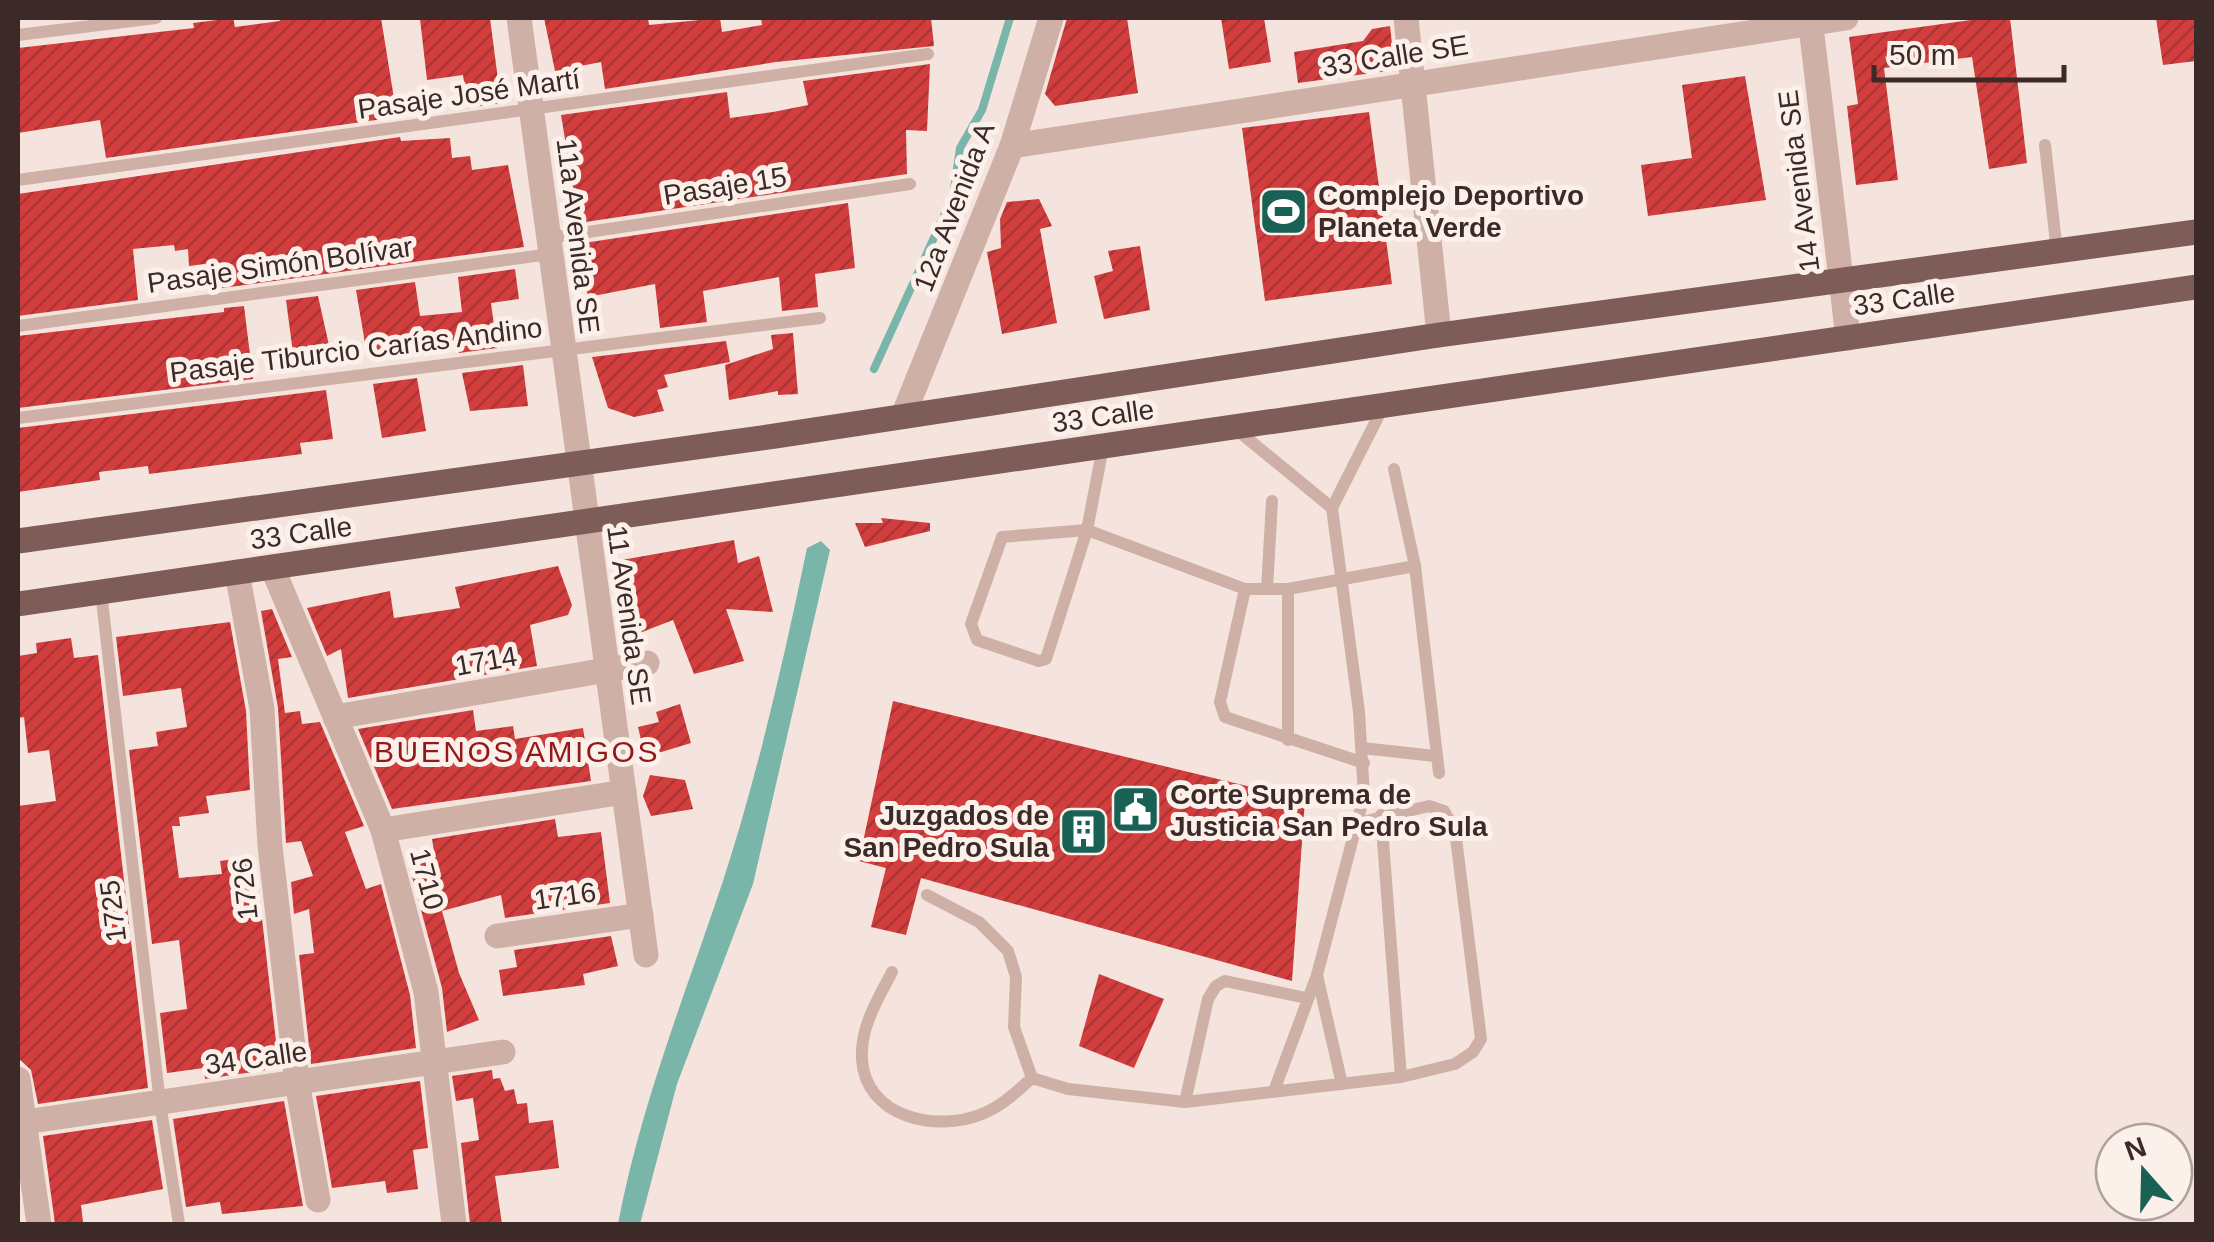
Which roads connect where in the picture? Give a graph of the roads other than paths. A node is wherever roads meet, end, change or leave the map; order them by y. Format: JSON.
{"nodes":[{"id":1,"x":156,"y":18,"type":"edge"},
{"id":2,"x":519,"y":18,"type":"edge"},
{"id":3,"x":1051,"y":18,"type":"edge"},
{"id":4,"x":1406,"y":18,"type":"edge"},
{"id":5,"x":1846,"y":18,"type":"edge"},
{"id":6,"x":1810,"y":20,"type":"edge"},
{"id":7,"x":18,"y":35,"type":"edge"},
{"id":8,"x":928,"y":54,"type":"dead end"},
{"id":9,"x":1413,"y":84,"type":"junction"},
{"id":10,"x":531,"y":112,"type":"junction"},
{"id":11,"x":1012,"y":146,"type":"junction"},
{"id":12,"x":2044,"y":146,"type":"dead end"},
{"id":13,"x":18,"y":180,"type":"edge"},
{"id":14,"x":910,"y":184,"type":"dead end"},
{"id":15,"x":2196,"y":232,"type":"edge"},
{"id":16,"x":549,"y":246,"type":"junction"},
{"id":17,"x":2057,"y":252,"type":"junction"},
{"id":18,"x":1842,"y":282,"type":"junction"},
{"id":19,"x":2196,"y":287,"type":"edge"},
{"id":20,"x":820,"y":318,"type":"dead end"},
{"id":21,"x":18,"y":326,"type":"edge"},
{"id":22,"x":1439,"y":335,"type":"junction"},
{"id":23,"x":1848,"y":338,"type":"junction"},
{"id":24,"x":562,"y":349,"type":"junction"},
{"id":25,"x":1383,"y":407,"type":"junction"},
{"id":26,"x":903,"y":416,"type":"junction"},
{"id":27,"x":18,"y":418,"type":"edge"},
{"id":28,"x":1235,"y":428,"type":"junction"},
{"id":29,"x":1102,"y":447,"type":"junction"},
{"id":30,"x":576,"y":462,"type":"junction"},
{"id":31,"x":1394,"y":470,"type":"dead end"},
{"id":32,"x":1272,"y":501,"type":"dead end"},
{"id":33,"x":1332,"y":508,"type":"junction"},
{"id":34,"x":586,"y":522,"type":"junction"},
{"id":35,"x":1086,"y":530,"type":"junction"},
{"id":36,"x":18,"y":541,"type":"edge"},
{"id":37,"x":1415,"y":566,"type":"junction"},
{"id":38,"x":272,"y":567,"type":"junction"},
{"id":39,"x":237,"y":572,"type":"junction"},
{"id":40,"x":1343,"y":581,"type":"junction"},
{"id":41,"x":1268,"y":589,"type":"junction"},
{"id":42,"x":1288,"y":589,"type":"junction"},
{"id":43,"x":1244,"y":590,"type":"junction"},
{"id":44,"x":102,"y":592,"type":"junction"},
{"id":45,"x":18,"y":604,"type":"edge"},
{"id":46,"x":647,"y":664,"type":"dead end"},
{"id":47,"x":607,"y":672,"type":"junction"},
{"id":48,"x":335,"y":717,"type":"junction"},
{"id":49,"x":1288,"y":740,"type":"junction"},
{"id":50,"x":1362,"y":748,"type":"junction"},
{"id":51,"x":1436,"y":756,"type":"junction"},
{"id":52,"x":1364,"y":763,"type":"junction"},
{"id":53,"x":1439,"y":773,"type":"dead end"},
{"id":54,"x":624,"y":792,"type":"junction"},
{"id":55,"x":1380,"y":816,"type":"junction"},
{"id":56,"x":1358,"y":823,"type":"junction"},
{"id":57,"x":384,"y":830,"type":"junction"},
{"id":58,"x":927,"y":895,"type":"dead end"},
{"id":59,"x":641,"y":916,"type":"junction"},
{"id":60,"x":497,"y":936,"type":"dead end"},
{"id":61,"x":646,"y":956,"type":"dead end"},
{"id":62,"x":892,"y":972,"type":"dead end"},
{"id":63,"x":1316,"y":976,"type":"junction"},
{"id":64,"x":1306,"y":998,"type":"junction"},
{"id":65,"x":503,"y":1052,"type":"dead end"},
{"id":66,"x":434,"y":1062,"type":"junction"},
{"id":67,"x":18,"y":1078,"type":"edge"},
{"id":68,"x":1032,"y":1078,"type":"junction"},
{"id":69,"x":1401,"y":1078,"type":"junction"},
{"id":70,"x":297,"y":1082,"type":"junction"},
{"id":71,"x":1342,"y":1084,"type":"junction"},
{"id":72,"x":1274,"y":1091,"type":"junction"},
{"id":73,"x":160,"y":1102,"type":"junction"},
{"id":74,"x":1184,"y":1102,"type":"junction"},
{"id":75,"x":21,"y":1123,"type":"edge"},
{"id":76,"x":318,"y":1200,"type":"dead end"},
{"id":77,"x":39,"y":1224,"type":"edge"},
{"id":78,"x":179,"y":1224,"type":"edge"},
{"id":79,"x":454,"y":1224,"type":"edge"}],
"edges":[{"from":1,"to":7,"type":"lane"},
{"from":2,"to":10,"type":"street","name":"11a Avenida SE"},
{"from":3,"to":11,"type":"street","name":"12a Avenida A"},
{"from":4,"to":9,"type":"street"},
{"from":5,"to":6,"type":"street","name":"33 Calle SE"},
{"from":6,"to":9,"type":"street","name":"33 Calle SE"},
{"from":6,"to":18,"type":"street","name":"14 Avenida SE"},
{"from":8,"to":10,"type":"lane","name":"Pasaje José Martí"},
{"from":9,"to":11,"type":"street","name":"33 Calle SE"},
{"from":9,"to":22,"type":"street"},
{"from":10,"to":13,"type":"lane","name":"Pasaje José Martí"},
{"from":10,"to":16,"type":"street","name":"11a Avenida SE"},
{"from":11,"to":26,"type":"street","name":"12a Avenida A"},
{"from":12,"to":17,"type":"lane"},
{"from":14,"to":16,"type":"lane","name":"Pasaje 15"},
{"from":15,"to":17,"type":"main road","name":"33 Calle"},
{"from":16,"to":21,"type":"lane","name":"Pasaje Simón Bolívar"},
{"from":16,"to":24,"type":"street","name":"11a Avenida SE"},
{"from":17,"to":18,"type":"main road","name":"33 Calle"},
{"from":18,"to":22,"type":"main road","name":"33 Calle"},
{"from":18,"to":23,"type":"street","name":"14 Avenida SE"},
{"from":19,"to":23,"type":"main road","name":"33 Calle"},
{"from":20,"to":24,"type":"lane","name":"Pasaje Tiburcio Carías Andino"},
{"from":22,"to":26,"type":"main road","name":"33 Calle"},
{"from":23,"to":25,"type":"main road","name":"33 Calle"},
{"from":24,"to":27,"type":"lane","name":"Pasaje Tiburcio Carías Andino"},
{"from":24,"to":30,"type":"street","name":"11a Avenida SE"},
{"from":25,"to":28,"type":"main road","name":"33 Calle"},
{"from":25,"to":33,"type":"lane"},
{"from":26,"to":30,"type":"main road","name":"33 Calle"},
{"from":28,"to":29,"type":"main road","name":"33 Calle"},
{"from":28,"to":33,"type":"lane"},
{"from":29,"to":34,"type":"main road","name":"33 Calle"},
{"from":29,"to":35,"type":"lane"},
{"from":30,"to":34,"type":"street","name":"11 Avenida SE"},
{"from":30,"to":36,"type":"main road","name":"33 Calle"},
{"from":31,"to":37,"type":"lane"},
{"from":32,"to":41,"type":"lane"},
{"from":33,"to":40,"type":"lane"},
{"from":34,"to":38,"type":"main road","name":"33 Calle"},
{"from":34,"to":47,"type":"street","name":"11 Avenida SE"},
{"from":35,"to":35,"type":"lane"},
{"from":35,"to":43,"type":"lane"},
{"from":37,"to":40,"type":"lane"},
{"from":37,"to":51,"type":"lane"},
{"from":38,"to":39,"type":"main road","name":"33 Calle"},
{"from":38,"to":48,"type":"street","name":"1710"},
{"from":39,"to":44,"type":"main road","name":"33 Calle"},
{"from":39,"to":70,"type":"street","name":"1726"},
{"from":40,"to":42,"type":"lane"},
{"from":40,"to":50,"type":"lane"},
{"from":41,"to":42,"type":"lane"},
{"from":41,"to":43,"type":"lane"},
{"from":42,"to":49,"type":"lane"},
{"from":43,"to":49,"type":"lane"},
{"from":44,"to":45,"type":"main road","name":"33 Calle"},
{"from":44,"to":73,"type":"lane","name":"1725"},
{"from":46,"to":47,"type":"street","name":"1714"},
{"from":47,"to":48,"type":"street","name":"1714"},
{"from":47,"to":54,"type":"street","name":"11 Avenida SE"},
{"from":48,"to":57,"type":"street","name":"1710"},
{"from":49,"to":52,"type":"lane"},
{"from":50,"to":51,"type":"lane"},
{"from":50,"to":52,"type":"lane"},
{"from":51,"to":53,"type":"lane"},
{"from":52,"to":56,"type":"lane"},
{"from":54,"to":57,"type":"street"},
{"from":54,"to":59,"type":"street","name":"11 Avenida SE"},
{"from":55,"to":56,"type":"lane"},
{"from":55,"to":69,"type":"lane"},
{"from":55,"to":69,"type":"lane"},
{"from":56,"to":63,"type":"lane"},
{"from":57,"to":66,"type":"street","name":"1710"},
{"from":58,"to":68,"type":"lane"},
{"from":59,"to":60,"type":"street","name":"1716"},
{"from":59,"to":61,"type":"street","name":"11 Avenida SE"},
{"from":62,"to":68,"type":"lane"},
{"from":63,"to":64,"type":"lane"},
{"from":63,"to":71,"type":"lane"},
{"from":64,"to":72,"type":"lane"},
{"from":64,"to":74,"type":"lane"},
{"from":65,"to":66,"type":"street","name":"34 Calle"},
{"from":66,"to":70,"type":"street","name":"34 Calle"},
{"from":66,"to":79,"type":"street","name":"1710"},
{"from":67,"to":75,"type":"street"},
{"from":68,"to":74,"type":"lane"},
{"from":69,"to":71,"type":"lane"},
{"from":70,"to":73,"type":"street","name":"34 Calle"},
{"from":70,"to":76,"type":"street","name":"1726"},
{"from":71,"to":72,"type":"lane"},
{"from":72,"to":74,"type":"lane"},
{"from":73,"to":75,"type":"street","name":"34 Calle"},
{"from":73,"to":78,"type":"lane","name":"1725"},
{"from":75,"to":77,"type":"street"}]}
